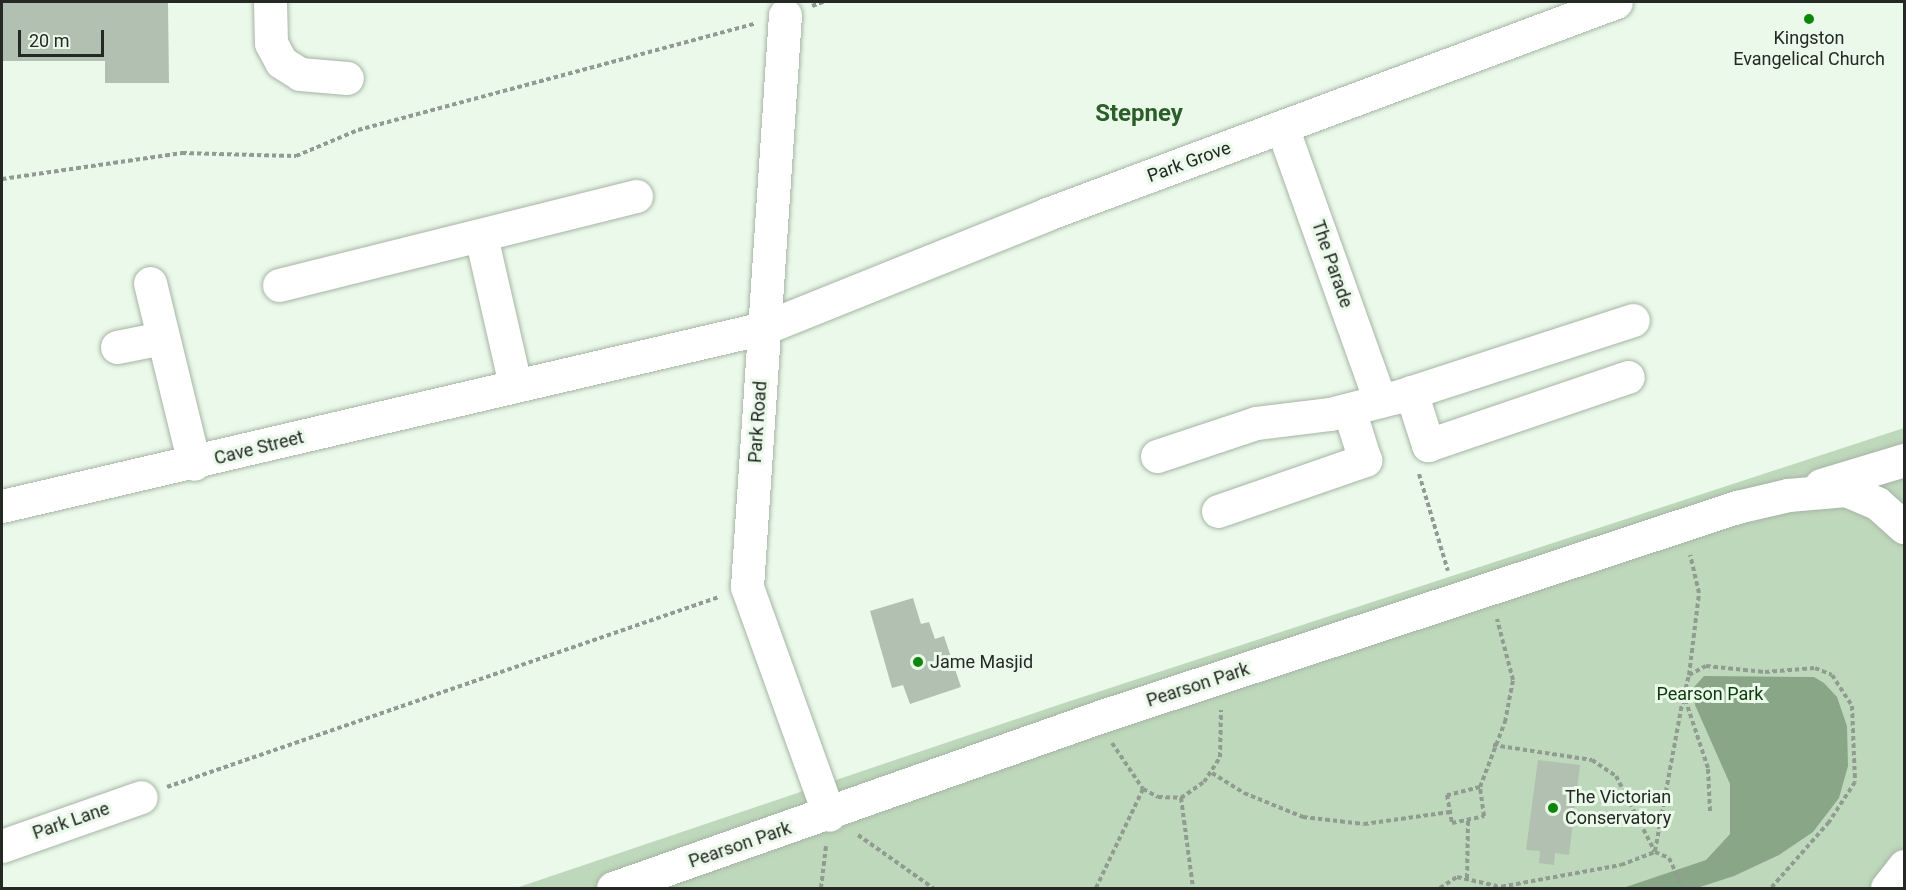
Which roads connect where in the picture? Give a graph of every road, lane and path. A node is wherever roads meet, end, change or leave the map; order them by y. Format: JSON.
{"nodes":[{"id":1,"x":270,"y":2,"type":"edge"},
{"id":2,"x":824,"y":2,"type":"edge"},
{"id":3,"x":1616,"y":2,"type":"edge"},
{"id":4,"x":785,"y":15,"type":"junction"},
{"id":5,"x":347,"y":78,"type":"dead end"},
{"id":6,"x":1282,"y":127,"type":"junction"},
{"id":7,"x":2,"y":179,"type":"edge"},
{"id":8,"x":636,"y":196,"type":"dead end"},
{"id":9,"x":481,"y":236,"type":"junction"},
{"id":10,"x":150,"y":284,"type":"dead end"},
{"id":11,"x":279,"y":285,"type":"dead end"},
{"id":12,"x":1633,"y":320,"type":"dead end"},
{"id":13,"x":764,"y":328,"type":"junction"},
{"id":14,"x":162,"y":338,"type":"junction"},
{"id":15,"x":117,"y":347,"type":"dead end"},
{"id":16,"x":1628,"y":377,"type":"dead end"},
{"id":17,"x":515,"y":384,"type":"junction"},
{"id":18,"x":1421,"y":390,"type":"junction"},
{"id":19,"x":1353,"y":409,"type":"junction"},
{"id":20,"x":1157,"y":456,"type":"dead end"},
{"id":21,"x":1905,"y":460,"type":"edge"},
{"id":22,"x":194,"y":464,"type":"junction"},
{"id":23,"x":1416,"y":465,"type":"dead end"},
{"id":24,"x":1788,"y":495,"type":"junction"},
{"id":25,"x":2,"y":506,"type":"edge"},
{"id":26,"x":1218,"y":511,"type":"dead end"},
{"id":27,"x":1684,"y":525,"type":"junction"},
{"id":28,"x":1905,"y":527,"type":"edge"},
{"id":29,"x":747,"y":587,"type":"junction"},
{"id":30,"x":1489,"y":590,"type":"junction"},
{"id":31,"x":1457,"y":600,"type":"junction"},
{"id":32,"x":1689,"y":675,"type":"junction"},
{"id":33,"x":1212,"y":680,"type":"junction"},
{"id":34,"x":1684,"y":696,"type":"junction"},
{"id":35,"x":1102,"y":716,"type":"junction"},
{"id":36,"x":1493,"y":745,"type":"junction"},
{"id":37,"x":1212,"y":773,"type":"junction"},
{"id":38,"x":1480,"y":788,"type":"junction"},
{"id":39,"x":1143,"y":789,"type":"junction"},
{"id":40,"x":141,"y":797,"type":"joint"},
{"id":41,"x":1181,"y":798,"type":"junction"},
{"id":42,"x":1710,"y":811,"type":"dead end"},
{"id":43,"x":1450,"y":812,"type":"junction"},
{"id":44,"x":829,"y":815,"type":"junction"},
{"id":45,"x":1468,"y":819,"type":"junction"},
{"id":46,"x":2,"y":846,"type":"edge"},
{"id":47,"x":1655,"y":852,"type":"junction"},
{"id":48,"x":1905,"y":866,"type":"edge"},
{"id":49,"x":1467,"y":878,"type":"junction"},
{"id":50,"x":1496,"y":887,"type":"edge"},
{"id":51,"x":613,"y":888,"type":"edge"},
{"id":52,"x":821,"y":888,"type":"edge"},
{"id":53,"x":933,"y":888,"type":"edge"},
{"id":54,"x":1096,"y":888,"type":"edge"},
{"id":55,"x":1193,"y":888,"type":"edge"},
{"id":56,"x":1440,"y":888,"type":"edge"},
{"id":57,"x":1683,"y":888,"type":"edge"},
{"id":58,"x":1771,"y":888,"type":"edge"},
{"id":59,"x":1887,"y":888,"type":"edge"}],
"edges":[{"from":1,"to":5,"type":"street"},
{"from":2,"to":4,"type":"path"},
{"from":3,"to":6,"type":"street","name":"Park Grove"},
{"from":4,"to":7,"type":"path"},
{"from":4,"to":13,"type":"street","name":"Park Road"},
{"from":6,"to":13,"type":"street","name":"Park Grove"},
{"from":6,"to":19,"type":"street","name":"The Parade"},
{"from":8,"to":9,"type":"street"},
{"from":9,"to":11,"type":"street"},
{"from":9,"to":17,"type":"street"},
{"from":10,"to":14,"type":"street"},
{"from":12,"to":18,"type":"street"},
{"from":13,"to":17,"type":"street","name":"Cave Street"},
{"from":13,"to":29,"type":"street","name":"Park Road"},
{"from":14,"to":15,"type":"street"},
{"from":14,"to":22,"type":"street"},
{"from":16,"to":18,"type":"street"},
{"from":17,"to":22,"type":"street","name":"Cave Street"},
{"from":18,"to":19,"type":"street"},
{"from":19,"to":20,"type":"street"},
{"from":19,"to":26,"type":"street","name":"The Parade"},
{"from":21,"to":24,"type":"street","name":"Pearson Park"},
{"from":22,"to":25,"type":"street","name":"Cave Street"},
{"from":23,"to":31,"type":"path"},
{"from":24,"to":27,"type":"street","name":"Pearson Park"},
{"from":24,"to":28,"type":"street","name":"Pearson Park"},
{"from":27,"to":30,"type":"street","name":"Pearson Park"},
{"from":27,"to":32,"type":"path"},
{"from":29,"to":40,"type":"path"},
{"from":29,"to":44,"type":"street","name":"Park Road"},
{"from":30,"to":31,"type":"street","name":"Pearson Park"},
{"from":30,"to":36,"type":"path"},
{"from":31,"to":33,"type":"street","name":"Pearson Park"},
{"from":32,"to":34,"type":"path"},
{"from":32,"to":58,"type":"path"},
{"from":33,"to":35,"type":"street","name":"Pearson Park"},
{"from":33,"to":37,"type":"path"},
{"from":34,"to":42,"type":"path"},
{"from":34,"to":47,"type":"path"},
{"from":35,"to":39,"type":"path"},
{"from":35,"to":44,"type":"street","name":"Pearson Park"},
{"from":36,"to":38,"type":"path"},
{"from":36,"to":47,"type":"path"},
{"from":37,"to":41,"type":"path"},
{"from":37,"to":43,"type":"path"},
{"from":38,"to":43,"type":"path"},
{"from":38,"to":45,"type":"path"},
{"from":39,"to":41,"type":"path"},
{"from":39,"to":54,"type":"path"},
{"from":40,"to":46,"type":"street","name":"Park Lane"},
{"from":41,"to":55,"type":"path"},
{"from":43,"to":45,"type":"path"},
{"from":44,"to":51,"type":"street","name":"Pearson Park"},
{"from":44,"to":52,"type":"path"},
{"from":44,"to":53,"type":"path"},
{"from":45,"to":49,"type":"path"},
{"from":47,"to":50,"type":"path"},
{"from":47,"to":57,"type":"path"},
{"from":48,"to":59,"type":"street"},
{"from":49,"to":50,"type":"path"},
{"from":49,"to":56,"type":"path"}]}
